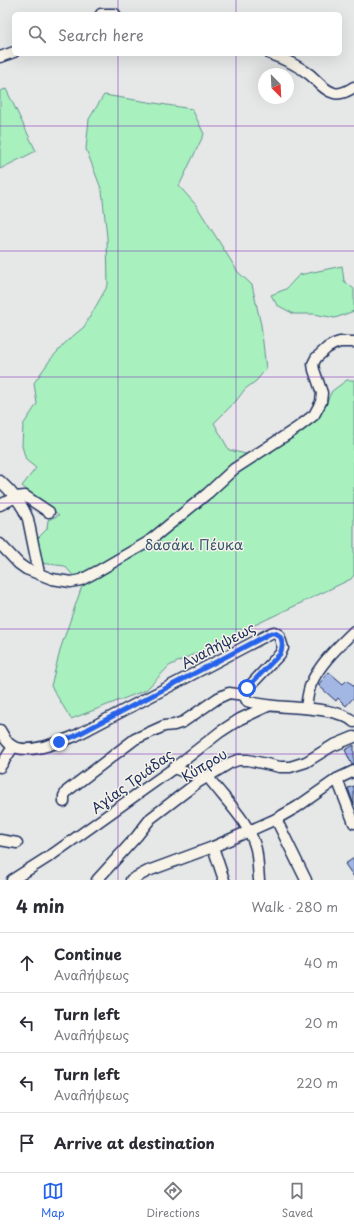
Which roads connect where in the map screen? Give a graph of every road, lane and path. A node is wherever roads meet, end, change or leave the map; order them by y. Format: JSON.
{"nodes":[{"id":1,"x":12,"y":53,"type":"edge"},
{"id":2,"x":275,"y":56,"type":"edge"},
{"id":3,"x":0,"y":57,"type":"edge"},
{"id":4,"x":354,"y":87,"type":"edge"},
{"id":5,"x":354,"y":342,"type":"edge"},
{"id":6,"x":0,"y":481,"type":"edge"},
{"id":7,"x":16,"y":497,"type":"junction"},
{"id":8,"x":0,"y":505,"type":"edge"},
{"id":9,"x":49,"y":512,"type":"dead end"},
{"id":10,"x":0,"y":544,"type":"edge"},
{"id":11,"x":39,"y":573,"type":"junction"},
{"id":12,"x":354,"y":631,"type":"edge"},
{"id":13,"x":244,"y":695,"type":"junction"},
{"id":14,"x":268,"y":706,"type":"junction"},
{"id":15,"x":306,"y":708,"type":"junction"},
{"id":16,"x":354,"y":722,"type":"edge"},
{"id":17,"x":0,"y":730,"type":"edge"},
{"id":18,"x":354,"y":737,"type":"edge"},
{"id":19,"x":13,"y":747,"type":"junction"},
{"id":20,"x":0,"y":767,"type":"edge"},
{"id":21,"x":174,"y":768,"type":"junction"},
{"id":22,"x":354,"y":771,"type":"edge"},
{"id":23,"x":208,"y":777,"type":"junction"},
{"id":24,"x":337,"y":779,"type":"junction"},
{"id":25,"x":64,"y":802,"type":"dead end"},
{"id":26,"x":276,"y":819,"type":"junction"},
{"id":27,"x":354,"y":823,"type":"edge"},
{"id":28,"x":249,"y":830,"type":"junction"},
{"id":29,"x":0,"y":840,"type":"edge"},
{"id":30,"x":17,"y":843,"type":"dead end"},
{"id":31,"x":213,"y":847,"type":"junction"},
{"id":32,"x":12,"y":880,"type":"edge"},
{"id":33,"x":97,"y":880,"type":"edge"},
{"id":34,"x":131,"y":880,"type":"edge"},
{"id":35,"x":224,"y":880,"type":"edge"},
{"id":36,"x":259,"y":880,"type":"edge"},
{"id":37,"x":306,"y":880,"type":"edge"}],
"edges":[{"from":1,"to":3,"type":"street"},
{"from":2,"to":4,"type":"street"},
{"from":5,"to":11,"type":"street"},
{"from":6,"to":7,"type":"street"},
{"from":7,"to":8,"type":"street"},
{"from":7,"to":9,"type":"street"},
{"from":7,"to":11,"type":"street"},
{"from":10,"to":11,"type":"street"},
{"from":12,"to":15,"type":"street"},
{"from":13,"to":14,"type":"street"},
{"from":13,"to":19,"type":"street","name":"Αναλήψεως"},
{"from":13,"to":25,"type":"street"},
{"from":14,"to":15,"type":"street"},
{"from":14,"to":21,"type":"street","name":"Αγίας Τριάδας"},
{"from":15,"to":16,"type":"street"},
{"from":17,"to":19,"type":"street"},
{"from":18,"to":23,"type":"street","name":"Κύπρου"},
{"from":19,"to":20,"type":"street"},
{"from":21,"to":23,"type":"street"},
{"from":21,"to":32,"type":"street","name":"Αγίας Τριάδας"},
{"from":22,"to":24,"type":"street"},
{"from":23,"to":28,"type":"street"},
{"from":23,"to":33,"type":"street","name":"Κύπρου"},
{"from":24,"to":26,"type":"street"},
{"from":24,"to":27,"type":"street"},
{"from":26,"to":28,"type":"street"},
{"from":26,"to":37,"type":"street"},
{"from":28,"to":31,"type":"street"},
{"from":28,"to":36,"type":"street"},
{"from":29,"to":30,"type":"street"},
{"from":31,"to":34,"type":"street"},
{"from":31,"to":35,"type":"street"}]}
